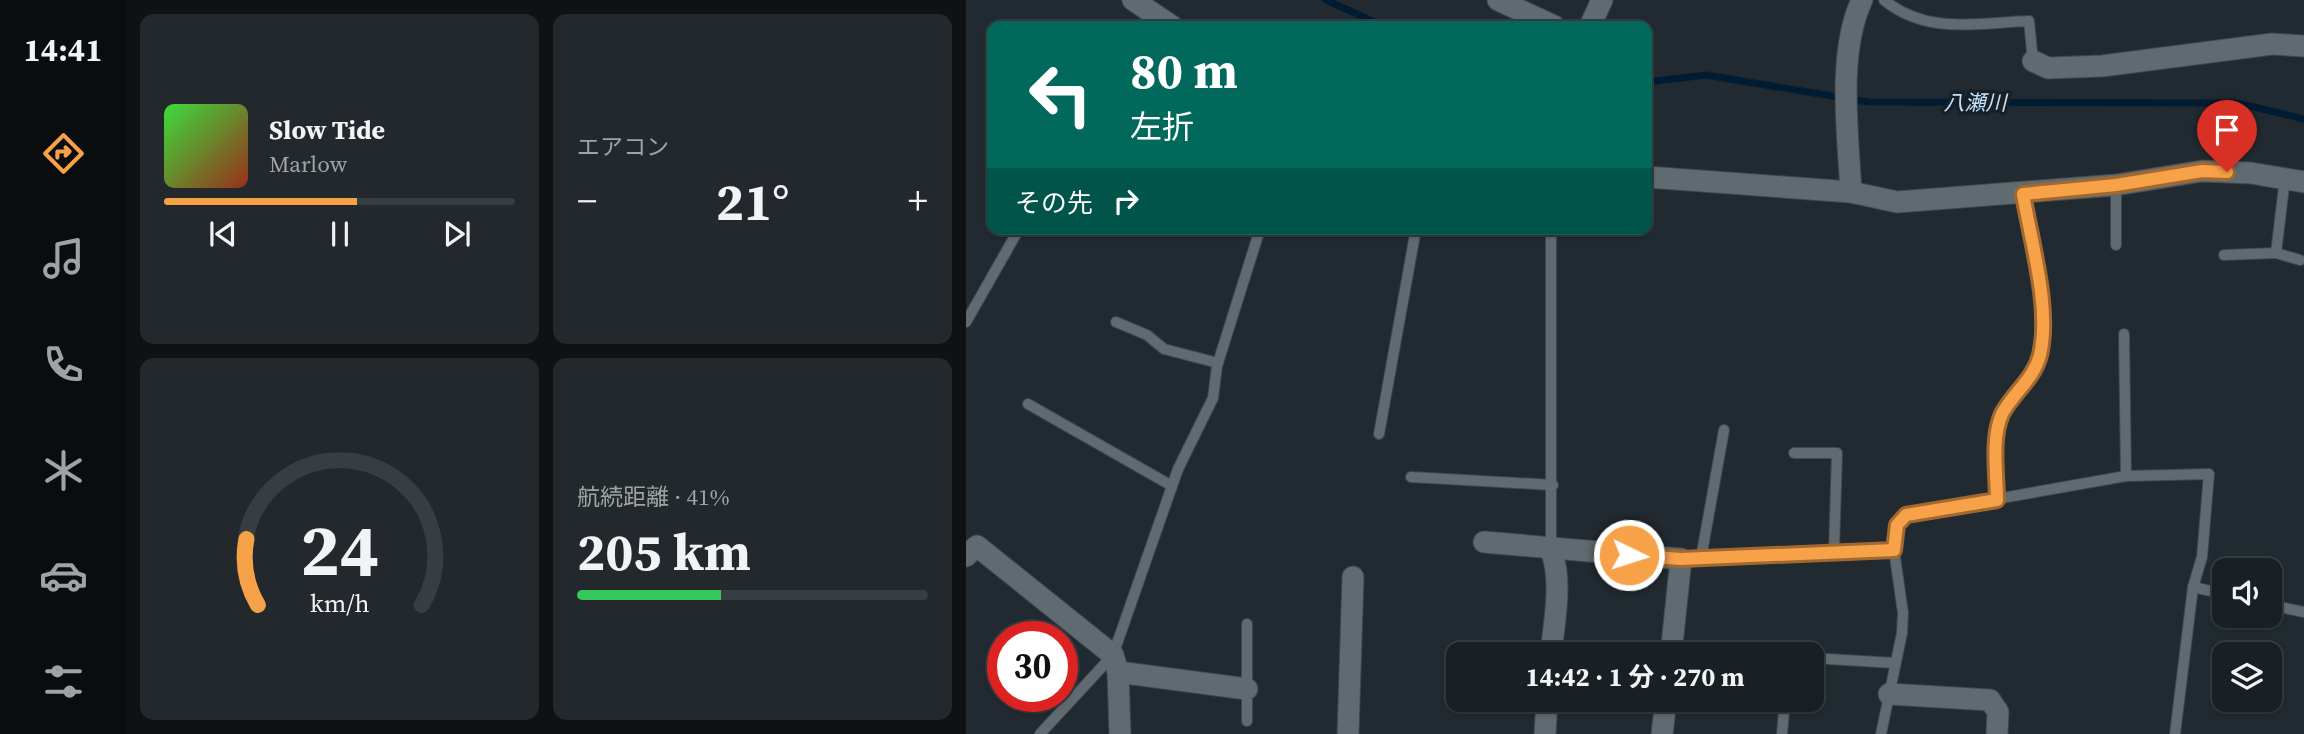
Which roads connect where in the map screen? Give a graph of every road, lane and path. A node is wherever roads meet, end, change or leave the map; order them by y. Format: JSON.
{"nodes":[{"id":1,"x":1133,"y":0,"type":"edge"},
{"id":2,"x":1498,"y":0,"type":"edge"},
{"id":3,"x":1602,"y":0,"type":"edge"},
{"id":4,"x":1862,"y":0,"type":"edge"},
{"id":5,"x":1884,"y":0,"type":"edge"},
{"id":6,"x":1164,"y":21,"type":"edge"},
{"id":7,"x":1543,"y":21,"type":"edge"},
{"id":8,"x":1592,"y":21,"type":"edge"},
{"id":9,"x":2304,"y":47,"type":"edge"},
{"id":10,"x":2033,"y":61,"type":"joint"},
{"id":11,"x":1652,"y":177,"type":"edge"},
{"id":12,"x":2295,"y":180,"type":"edge"},
{"id":13,"x":2116,"y":185,"type":"junction"},
{"id":14,"x":1851,"y":192,"type":"junction"},
{"id":15,"x":2023,"y":194,"type":"junction"},
{"id":16,"x":1016,"y":235,"type":"edge"},
{"id":17,"x":1258,"y":235,"type":"edge"},
{"id":18,"x":1415,"y":235,"type":"edge"},
{"id":19,"x":1551,"y":235,"type":"edge"},
{"id":20,"x":2116,"y":245,"type":"dead end"},
{"id":21,"x":2276,"y":253,"type":"junction"},
{"id":22,"x":2224,"y":255,"type":"dead end"},
{"id":23,"x":2300,"y":260,"type":"dead end"},
{"id":24,"x":966,"y":322,"type":"edge"},
{"id":25,"x":1116,"y":322,"type":"dead end"},
{"id":26,"x":2124,"y":334,"type":"dead end"},
{"id":27,"x":1218,"y":363,"type":"junction"},
{"id":28,"x":1028,"y":404,"type":"dead end"},
{"id":29,"x":1724,"y":430,"type":"dead end"},
{"id":30,"x":1380,"y":434,"type":"dead end"},
{"id":31,"x":1794,"y":453,"type":"dead end"},
{"id":32,"x":2126,"y":476,"type":"junction"},
{"id":33,"x":1411,"y":477,"type":"dead end"},
{"id":34,"x":1553,"y":485,"type":"junction"},
{"id":35,"x":1172,"y":486,"type":"junction"},
{"id":36,"x":1997,"y":500,"type":"junction"},
{"id":37,"x":1484,"y":542,"type":"dead end"},
{"id":38,"x":1551,"y":550,"type":"junction"},
{"id":39,"x":1894,"y":550,"type":"junction"},
{"id":40,"x":1834,"y":551,"type":"junction"},
{"id":41,"x":966,"y":556,"type":"edge"},
{"id":42,"x":1691,"y":558,"type":"junction"},
{"id":43,"x":1353,"y":576,"type":"dead end"},
{"id":44,"x":2193,"y":587,"type":"junction"},
{"id":45,"x":2212,"y":591,"type":"edge"},
{"id":46,"x":2282,"y":607,"type":"edge"},
{"id":47,"x":2304,"y":612,"type":"edge"},
{"id":48,"x":1247,"y":624,"type":"dead end"},
{"id":49,"x":1552,"y":642,"type":"edge"},
{"id":50,"x":1674,"y":642,"type":"edge"},
{"id":51,"x":1824,"y":659,"type":"edge"},
{"id":52,"x":1895,"y":663,"type":"junction"},
{"id":53,"x":1115,"y":664,"type":"junction"},
{"id":54,"x":1247,"y":689,"type":"junction"},
{"id":55,"x":1889,"y":694,"type":"junction"},
{"id":56,"x":1546,"y":712,"type":"edge"},
{"id":57,"x":1665,"y":712,"type":"edge"},
{"id":58,"x":1784,"y":712,"type":"edge"},
{"id":59,"x":1247,"y":721,"type":"dead end"},
{"id":60,"x":1040,"y":734,"type":"edge"},
{"id":61,"x":1120,"y":734,"type":"edge"},
{"id":62,"x":1348,"y":734,"type":"edge"},
{"id":63,"x":1545,"y":734,"type":"edge"},
{"id":64,"x":1662,"y":734,"type":"edge"},
{"id":65,"x":1782,"y":734,"type":"edge"},
{"id":66,"x":1881,"y":734,"type":"edge"},
{"id":67,"x":1997,"y":734,"type":"edge"},
{"id":68,"x":2175,"y":734,"type":"edge"}],
"edges":[{"from":1,"to":6,"type":"street"},
{"from":2,"to":7,"type":"street"},
{"from":3,"to":8,"type":"street"},
{"from":4,"to":14,"type":"street"},
{"from":5,"to":10,"type":"lane"},
{"from":9,"to":10,"type":"street"},
{"from":11,"to":14,"type":"street"},
{"from":12,"to":13,"type":"street"},
{"from":12,"to":21,"type":"lane"},
{"from":13,"to":15,"type":"street"},
{"from":13,"to":20,"type":"lane"},
{"from":14,"to":15,"type":"street"},
{"from":15,"to":36,"type":"lane"},
{"from":16,"to":24,"type":"lane"},
{"from":17,"to":27,"type":"lane"},
{"from":18,"to":30,"type":"lane"},
{"from":19,"to":34,"type":"lane"},
{"from":21,"to":22,"type":"lane"},
{"from":21,"to":23,"type":"lane"},
{"from":25,"to":27,"type":"lane"},
{"from":26,"to":32,"type":"lane"},
{"from":27,"to":35,"type":"lane"},
{"from":28,"to":35,"type":"lane"},
{"from":29,"to":42,"type":"lane"},
{"from":31,"to":40,"type":"lane"},
{"from":32,"to":36,"type":"lane"},
{"from":32,"to":44,"type":"lane"},
{"from":33,"to":34,"type":"lane"},
{"from":34,"to":38,"type":"lane"},
{"from":35,"to":53,"type":"lane"},
{"from":36,"to":39,"type":"lane"},
{"from":37,"to":38,"type":"street"},
{"from":38,"to":42,"type":"street"},
{"from":38,"to":49,"type":"street"},
{"from":39,"to":40,"type":"lane"},
{"from":39,"to":52,"type":"lane"},
{"from":40,"to":42,"type":"lane"},
{"from":41,"to":53,"type":"street"},
{"from":42,"to":50,"type":"street"},
{"from":43,"to":62,"type":"street"},
{"from":44,"to":45,"type":"lane"},
{"from":44,"to":68,"type":"lane"},
{"from":46,"to":47,"type":"lane"},
{"from":48,"to":54,"type":"lane"},
{"from":51,"to":52,"type":"lane"},
{"from":52,"to":55,"type":"lane"},
{"from":53,"to":54,"type":"street"},
{"from":53,"to":60,"type":"lane"},
{"from":53,"to":61,"type":"street"},
{"from":54,"to":59,"type":"lane"},
{"from":55,"to":66,"type":"lane"},
{"from":55,"to":67,"type":"street"},
{"from":56,"to":63,"type":"street"},
{"from":57,"to":64,"type":"street"},
{"from":58,"to":65,"type":"lane"}]}
